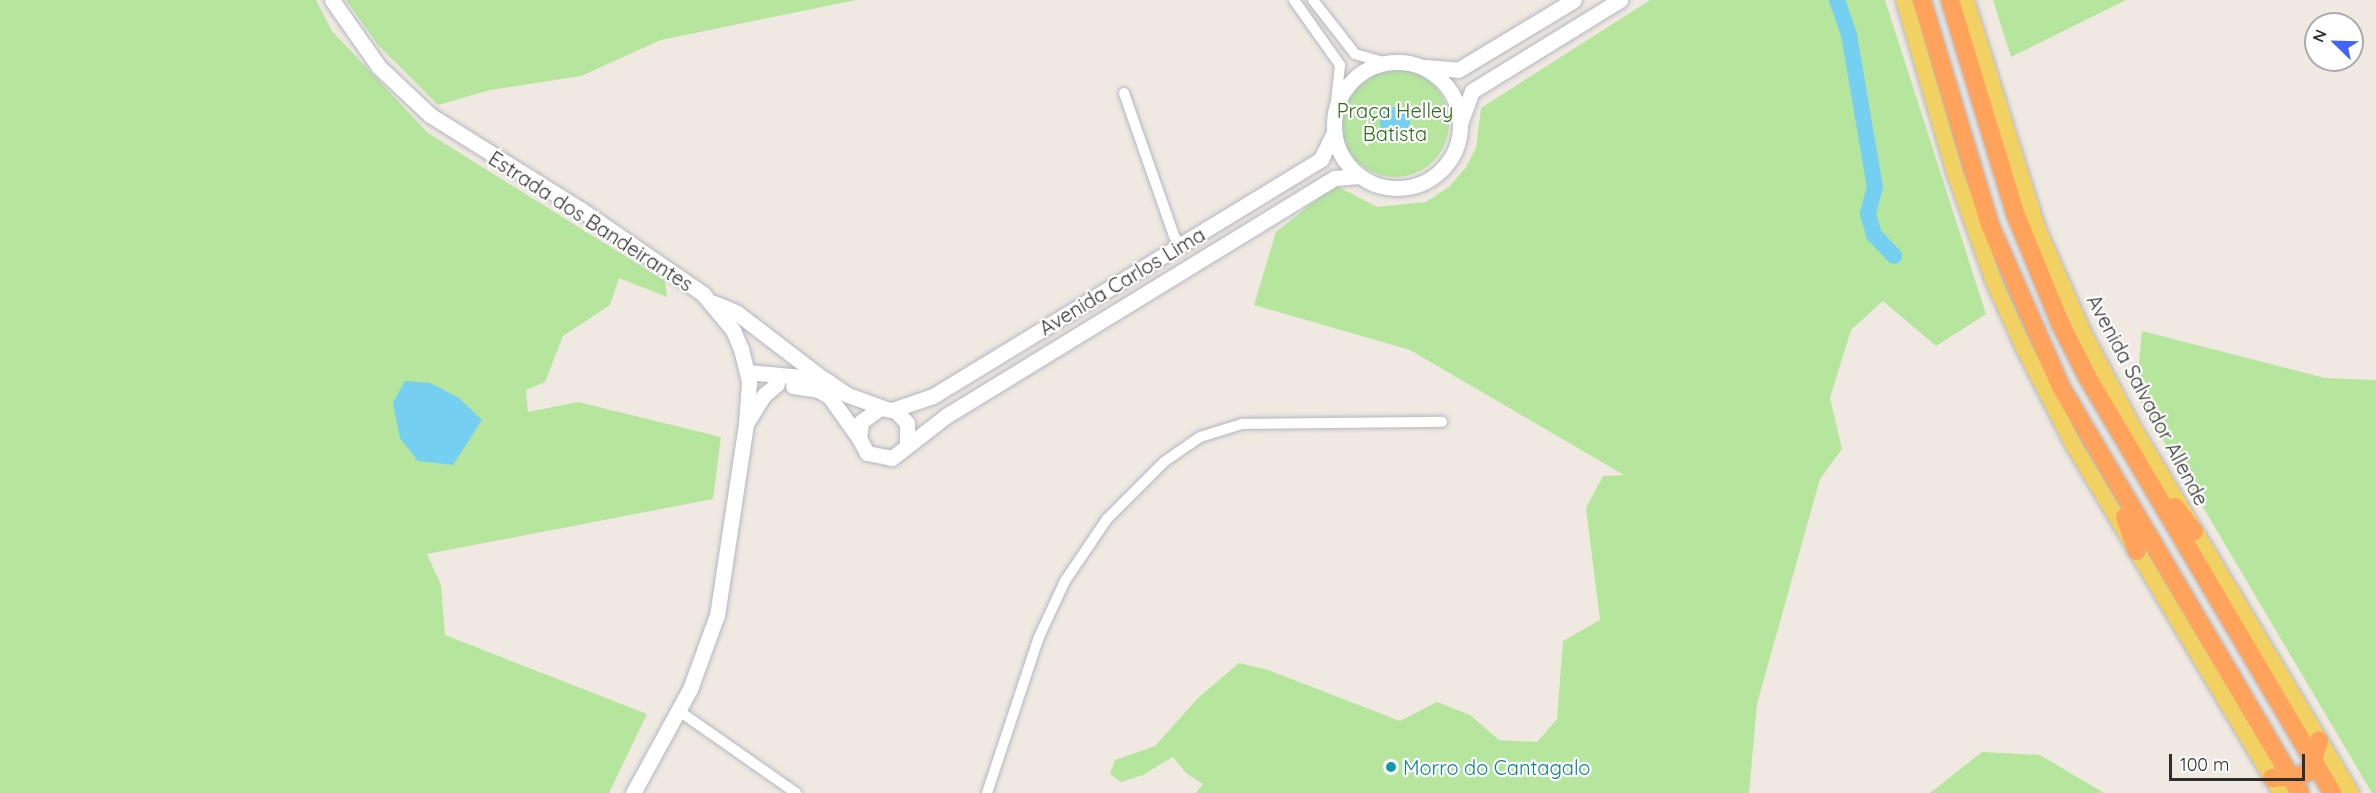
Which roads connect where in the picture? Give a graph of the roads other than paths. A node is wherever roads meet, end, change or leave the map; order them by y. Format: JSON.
{"nodes":[{"id":1,"x":332,"y":0,"type":"edge"},
{"id":2,"x":1294,"y":0,"type":"edge"},
{"id":3,"x":1313,"y":0,"type":"edge"},
{"id":4,"x":1574,"y":0,"type":"edge"},
{"id":5,"x":1620,"y":0,"type":"edge"},
{"id":6,"x":1904,"y":0,"type":"edge"},
{"id":7,"x":1922,"y":0,"type":"edge"},
{"id":8,"x":1950,"y":0,"type":"edge"},
{"id":9,"x":1966,"y":0,"type":"edge"},
{"id":10,"x":1386,"y":63,"type":"junction"},
{"id":11,"x":1419,"y":66,"type":"junction"},
{"id":12,"x":1124,"y":93,"type":"dead end"},
{"id":13,"x":1335,"y":111,"type":"junction"},
{"id":14,"x":1460,"y":123,"type":"junction"},
{"id":15,"x":1334,"y":132,"type":"junction"},
{"id":16,"x":1359,"y":176,"type":"junction"},
{"id":17,"x":1181,"y":246,"type":"junction"},
{"id":18,"x":712,"y":302,"type":"junction"},
{"id":19,"x":748,"y":377,"type":"junction"},
{"id":20,"x":2088,"y":378,"type":"junction"},
{"id":21,"x":824,"y":379,"type":"junction"},
{"id":22,"x":777,"y":384,"type":"junction"},
{"id":23,"x":888,"y":409,"type":"junction"},
{"id":24,"x":1442,"y":422,"type":"dead end"},
{"id":25,"x":746,"y":424,"type":"junction"},
{"id":26,"x":2082,"y":427,"type":"junction"},
{"id":27,"x":859,"y":438,"type":"junction"},
{"id":28,"x":907,"y":444,"type":"junction"},
{"id":29,"x":2194,"y":531,"type":"junction"},
{"id":30,"x":2137,"y":551,"type":"junction"},
{"id":31,"x":679,"y":711,"type":"junction"},
{"id":32,"x":2319,"y":740,"type":"junction"},
{"id":33,"x":2314,"y":763,"type":"junction"},
{"id":34,"x":2296,"y":785,"type":"edge"},
{"id":35,"x":2276,"y":786,"type":"edge"},
{"id":36,"x":633,"y":793,"type":"edge"},
{"id":37,"x":796,"y":793,"type":"edge"},
{"id":38,"x":987,"y":793,"type":"edge"},
{"id":39,"x":2332,"y":793,"type":"edge"},
{"id":40,"x":2351,"y":793,"type":"edge"}],
"edges":[{"from":1,"to":18,"type":"street","name":"Estrada dos Bandeirantes"},
{"from":2,"to":13,"type":"street"},
{"from":3,"to":10,"type":"street"},
{"from":4,"to":11,"type":"street"},
{"from":5,"to":14,"type":"street"},
{"from":6,"to":30,"type":"main road"},
{"from":7,"to":26,"type":"highway"},
{"from":8,"to":20,"type":"highway","name":"Avenida Salvador Allende"},
{"from":9,"to":29,"type":"main road","name":"Avenida Salvador Allende"},
{"from":10,"to":11,"type":"street"},
{"from":10,"to":13,"type":"street"},
{"from":11,"to":14,"type":"street"},
{"from":12,"to":17,"type":"street"},
{"from":13,"to":15,"type":"street"},
{"from":14,"to":16,"type":"street"},
{"from":15,"to":16,"type":"street"},
{"from":15,"to":17,"type":"street","name":"Avenida Carlos Lima"},
{"from":16,"to":28,"type":"street","name":"Avenida Carlos Lima"},
{"from":17,"to":23,"type":"street","name":"Avenida Carlos Lima"},
{"from":18,"to":19,"type":"street","name":"Estrada dos Bandeirantes"},
{"from":18,"to":21,"type":"street"},
{"from":19,"to":21,"type":"street"},
{"from":19,"to":22,"type":"street","name":"Avenida Carlos Lima"},
{"from":19,"to":25,"type":"street","name":"Estrada dos Bandeirantes"},
{"from":20,"to":29,"type":"highway"},
{"from":20,"to":33,"type":"highway","name":"Avenida Salvador Allende"},
{"from":21,"to":23,"type":"street"},
{"from":22,"to":25,"type":"street"},
{"from":22,"to":27,"type":"street","name":"Avenida Carlos Lima"},
{"from":23,"to":27,"type":"street","name":"Avenida Carlos Lima"},
{"from":23,"to":28,"type":"street"},
{"from":24,"to":38,"type":"street"},
{"from":25,"to":31,"type":"street","name":"Estrada dos Bandeirantes"},
{"from":26,"to":30,"type":"highway"},
{"from":26,"to":34,"type":"highway"},
{"from":27,"to":28,"type":"street","name":"Avenida Carlos Lima"},
{"from":29,"to":32,"type":"main road","name":"Avenida Salvador Allende"},
{"from":30,"to":35,"type":"main road"},
{"from":31,"to":36,"type":"street","name":"Estrada dos Bandeirantes"},
{"from":31,"to":37,"type":"street"},
{"from":32,"to":33,"type":"highway"},
{"from":32,"to":40,"type":"main road","name":"Avenida Salvador Allende"},
{"from":33,"to":34,"type":"highway"},
{"from":33,"to":39,"type":"highway","name":"Avenida Salvador Allende"},
{"from":34,"to":35,"type":"highway"}]}
